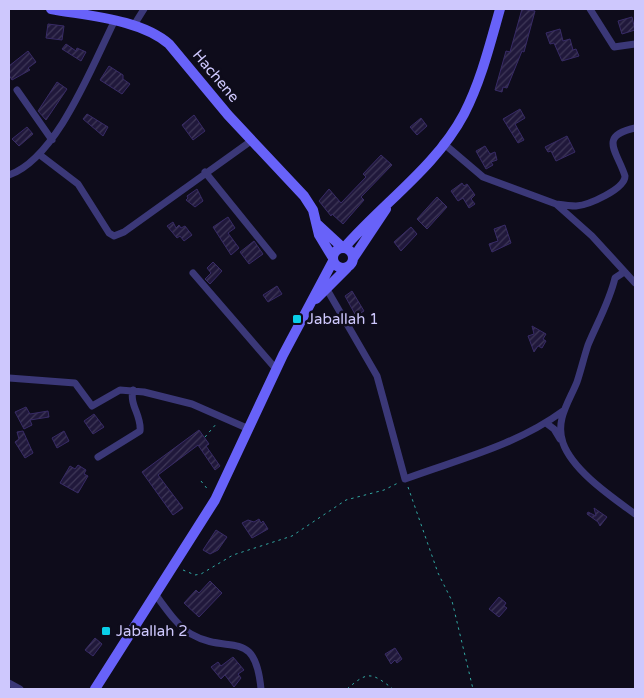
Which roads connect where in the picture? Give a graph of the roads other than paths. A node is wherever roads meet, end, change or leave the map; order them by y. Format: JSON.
{"nodes":[{"id":1,"x":51,"y":9,"type":"edge"},
{"id":2,"x":134,"y":9,"type":"edge"},
{"id":3,"x":144,"y":9,"type":"edge"},
{"id":4,"x":500,"y":9,"type":"edge"},
{"id":5,"x":590,"y":9,"type":"edge"},
{"id":6,"x":139,"y":15,"type":"junction"},
{"id":7,"x":114,"y":22,"type":"junction"},
{"id":8,"x":134,"y":25,"type":"junction"},
{"id":9,"x":635,"y":44,"type":"edge"},
{"id":10,"x":17,"y":90,"type":"dead end"},
{"id":11,"x":635,"y":128,"type":"edge"},
{"id":12,"x":52,"y":140,"type":"junction"},
{"id":13,"x":251,"y":140,"type":"junction"},
{"id":14,"x":443,"y":143,"type":"junction"},
{"id":15,"x":40,"y":155,"type":"junction"},
{"id":16,"x":205,"y":172,"type":"junction"},
{"id":17,"x":9,"y":176,"type":"edge"},
{"id":18,"x":390,"y":201,"type":"junction"},
{"id":19,"x":556,"y":204,"type":"junction"},
{"id":20,"x":317,"y":224,"type":"junction"},
{"id":21,"x":343,"y":248,"type":"junction"},
{"id":22,"x":273,"y":256,"type":"dead end"},
{"id":23,"x":354,"y":257,"type":"junction"},
{"id":24,"x":612,"y":258,"type":"junction"},
{"id":25,"x":333,"y":260,"type":"junction"},
{"id":26,"x":347,"y":268,"type":"junction"},
{"id":27,"x":624,"y":272,"type":"junction"},
{"id":28,"x":193,"y":273,"type":"dead end"},
{"id":29,"x":615,"y":278,"type":"junction"},
{"id":30,"x":635,"y":283,"type":"edge"},
{"id":31,"x":325,"y":286,"type":"junction"},
{"id":32,"x":276,"y":369,"type":"junction"},
{"id":33,"x":9,"y":378,"type":"edge"},
{"id":34,"x":133,"y":390,"type":"junction"},
{"id":35,"x":563,"y":411,"type":"junction"},
{"id":36,"x":546,"y":423,"type":"junction"},
{"id":37,"x":249,"y":429,"type":"junction"},
{"id":38,"x":564,"y":445,"type":"junction"},
{"id":39,"x":98,"y":458,"type":"dead end"},
{"id":40,"x":635,"y":514,"type":"edge"},
{"id":41,"x":155,"y":594,"type":"junction"},
{"id":42,"x":9,"y":682,"type":"edge"},
{"id":43,"x":20,"y":689,"type":"edge"},
{"id":44,"x":95,"y":689,"type":"edge"},
{"id":45,"x":261,"y":689,"type":"edge"}],
"edges":[{"from":1,"to":7,"type":"main road","name":"Hachene"},
{"from":2,"to":6,"type":"street"},
{"from":3,"to":6,"type":"street"},
{"from":4,"to":14,"type":"main road"},
{"from":5,"to":9,"type":"street"},
{"from":6,"to":8,"type":"street"},
{"from":7,"to":8,"type":"main road","name":"Hachene"},
{"from":7,"to":12,"type":"street"},
{"from":8,"to":13,"type":"main road","name":"Hachene"},
{"from":10,"to":12,"type":"street"},
{"from":11,"to":19,"type":"street"},
{"from":12,"to":15,"type":"street"},
{"from":13,"to":16,"type":"street"},
{"from":13,"to":20,"type":"main road","name":"Hachene"},
{"from":14,"to":18,"type":"main road"},
{"from":14,"to":19,"type":"street"},
{"from":15,"to":16,"type":"street"},
{"from":15,"to":17,"type":"street"},
{"from":16,"to":22,"type":"street"},
{"from":18,"to":21,"type":"main road"},
{"from":18,"to":23,"type":"main road"},
{"from":19,"to":24,"type":"street"},
{"from":20,"to":21,"type":"main road"},
{"from":20,"to":25,"type":"main road","name":"Hachene"},
{"from":21,"to":23,"type":"main road"},
{"from":21,"to":25,"type":"main road"},
{"from":23,"to":26,"type":"main road"},
{"from":24,"to":27,"type":"street"},
{"from":24,"to":29,"type":"street"},
{"from":25,"to":26,"type":"main road"},
{"from":25,"to":31,"type":"main road"},
{"from":26,"to":31,"type":"main road"},
{"from":27,"to":29,"type":"street"},
{"from":27,"to":30,"type":"street"},
{"from":28,"to":32,"type":"street"},
{"from":29,"to":35,"type":"street"},
{"from":31,"to":32,"type":"main road"},
{"from":31,"to":36,"type":"street"},
{"from":32,"to":37,"type":"main road"},
{"from":33,"to":34,"type":"street"},
{"from":34,"to":37,"type":"street"},
{"from":34,"to":39,"type":"street"},
{"from":35,"to":36,"type":"street"},
{"from":35,"to":38,"type":"street"},
{"from":36,"to":38,"type":"street"},
{"from":37,"to":41,"type":"main road"},
{"from":38,"to":40,"type":"street"},
{"from":41,"to":44,"type":"main road"},
{"from":41,"to":45,"type":"street"},
{"from":42,"to":43,"type":"street"}]}
